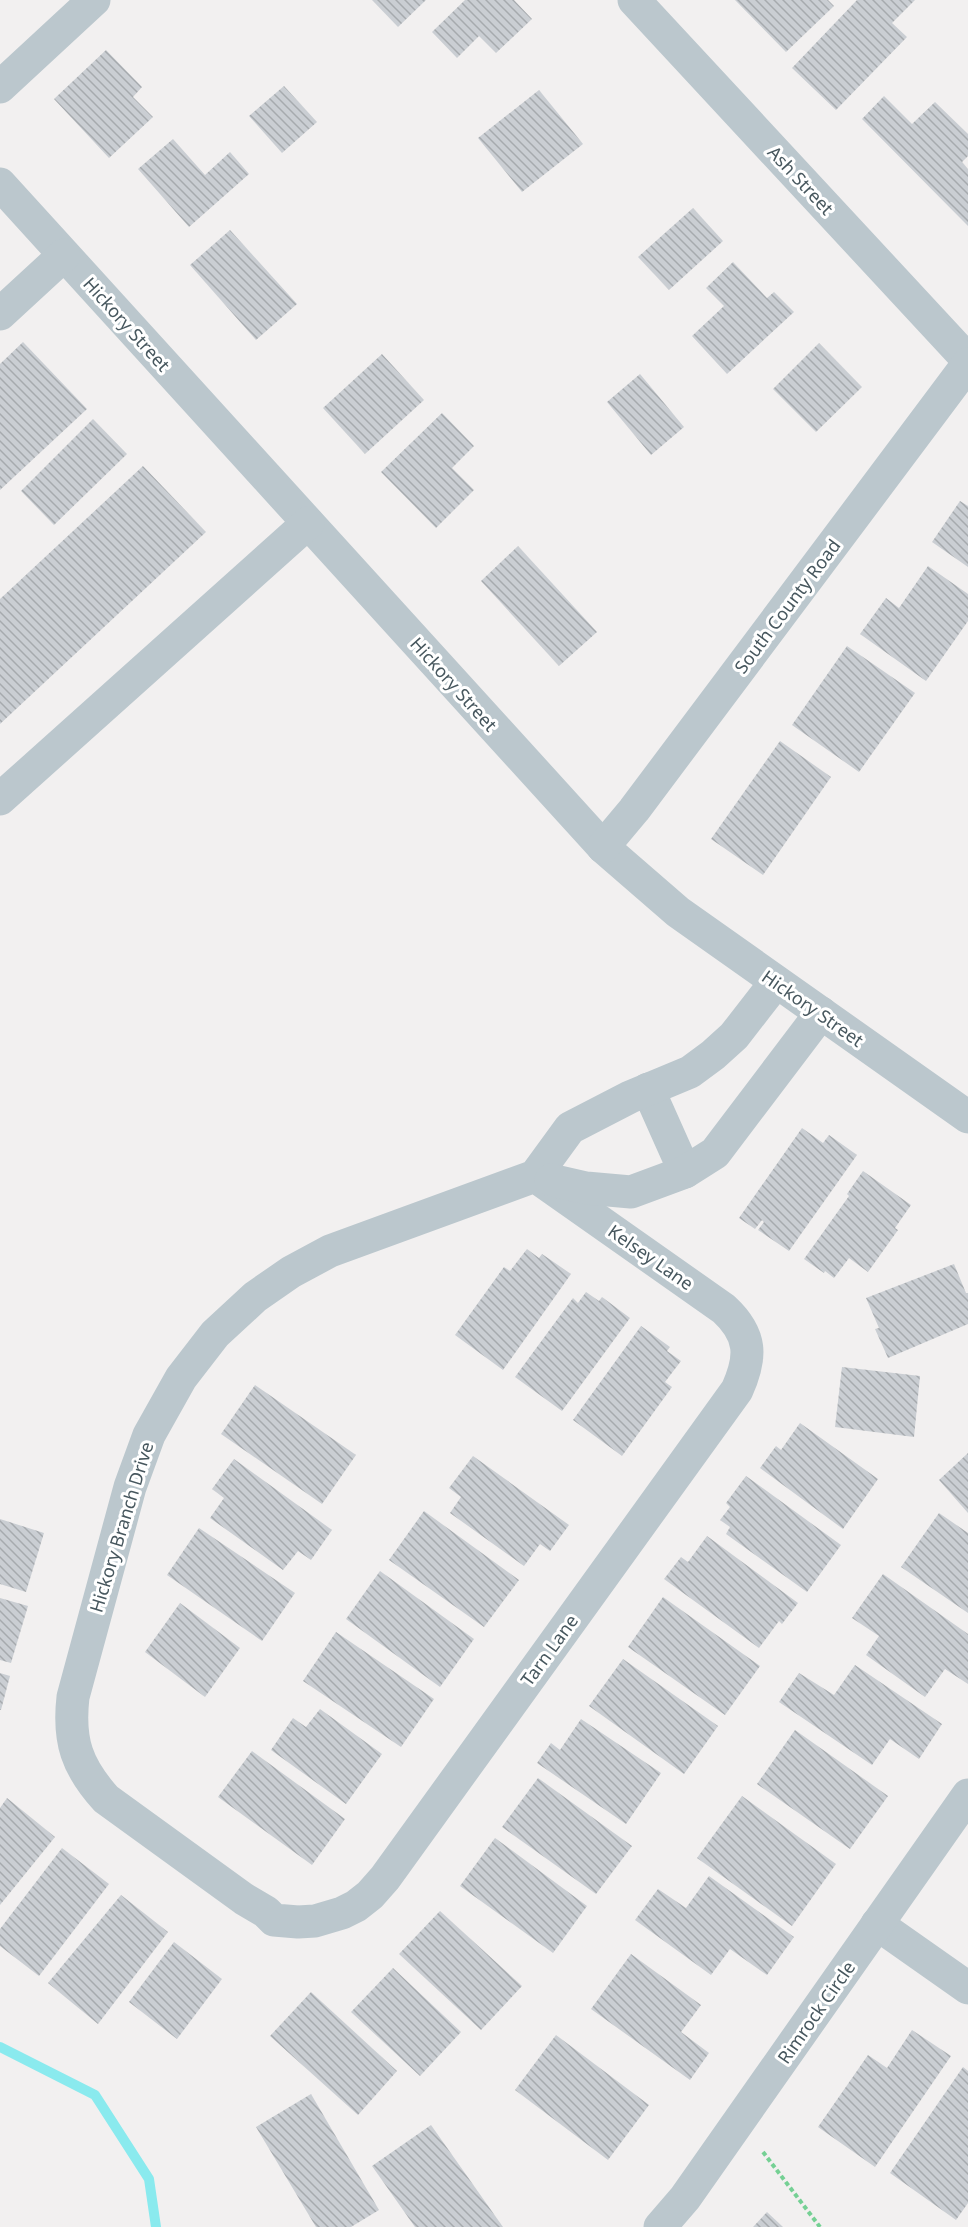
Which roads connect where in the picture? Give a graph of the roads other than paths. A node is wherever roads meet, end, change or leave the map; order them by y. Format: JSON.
{"nodes":[{"id":1,"x":94,"y":0,"type":"edge"},
{"id":2,"x":634,"y":0,"type":"edge"},
{"id":3,"x":0,"y":87,"type":"edge"},
{"id":4,"x":0,"y":184,"type":"edge"},
{"id":5,"x":64,"y":255,"type":"junction"},
{"id":6,"x":0,"y":314,"type":"edge"},
{"id":7,"x":968,"y":362,"type":"edge"},
{"id":8,"x":308,"y":523,"type":"junction"},
{"id":9,"x":0,"y":799,"type":"edge"},
{"id":10,"x":603,"y":847,"type":"junction"},
{"id":11,"x":776,"y":982,"type":"junction"},
{"id":12,"x":820,"y":1013,"type":"junction"},
{"id":13,"x":648,"y":1089,"type":"junction"},
{"id":14,"x":968,"y":1117,"type":"edge"},
{"id":15,"x":685,"y":1172,"type":"junction"},
{"id":16,"x":535,"y":1176,"type":"junction"},
{"id":17,"x":748,"y":1353,"type":"joint"},
{"id":18,"x":968,"y":1795,"type":"edge"},
{"id":19,"x":320,"y":1920,"type":"joint"},
{"id":20,"x":877,"y":1924,"type":"junction"},
{"id":21,"x":968,"y":1988,"type":"edge"},
{"id":22,"x":660,"y":2227,"type":"edge"}],
"edges":[{"from":1,"to":3,"type":"street"},
{"from":2,"to":7,"type":"street","name":"Ash Street"},
{"from":4,"to":5,"type":"street","name":"Hickory Street"},
{"from":5,"to":6,"type":"street"},
{"from":5,"to":8,"type":"street","name":"Hickory Street"},
{"from":7,"to":10,"type":"street","name":"South County Road"},
{"from":8,"to":9,"type":"street"},
{"from":8,"to":10,"type":"street","name":"Hickory Street"},
{"from":10,"to":11,"type":"street","name":"Hickory Street"},
{"from":11,"to":12,"type":"street","name":"Hickory Street"},
{"from":11,"to":13,"type":"street"},
{"from":12,"to":14,"type":"street","name":"Hickory Street"},
{"from":12,"to":15,"type":"street"},
{"from":13,"to":15,"type":"street"},
{"from":13,"to":16,"type":"street"},
{"from":15,"to":16,"type":"street"},
{"from":16,"to":17,"type":"street","name":"Kelsey Lane"},
{"from":16,"to":19,"type":"street","name":"Hickory Branch Drive"},
{"from":17,"to":19,"type":"street","name":"Tarn Lane"},
{"from":18,"to":20,"type":"street","name":"Rimrock Circle"},
{"from":20,"to":21,"type":"street"},
{"from":20,"to":22,"type":"street","name":"Rimrock Circle"}]}
